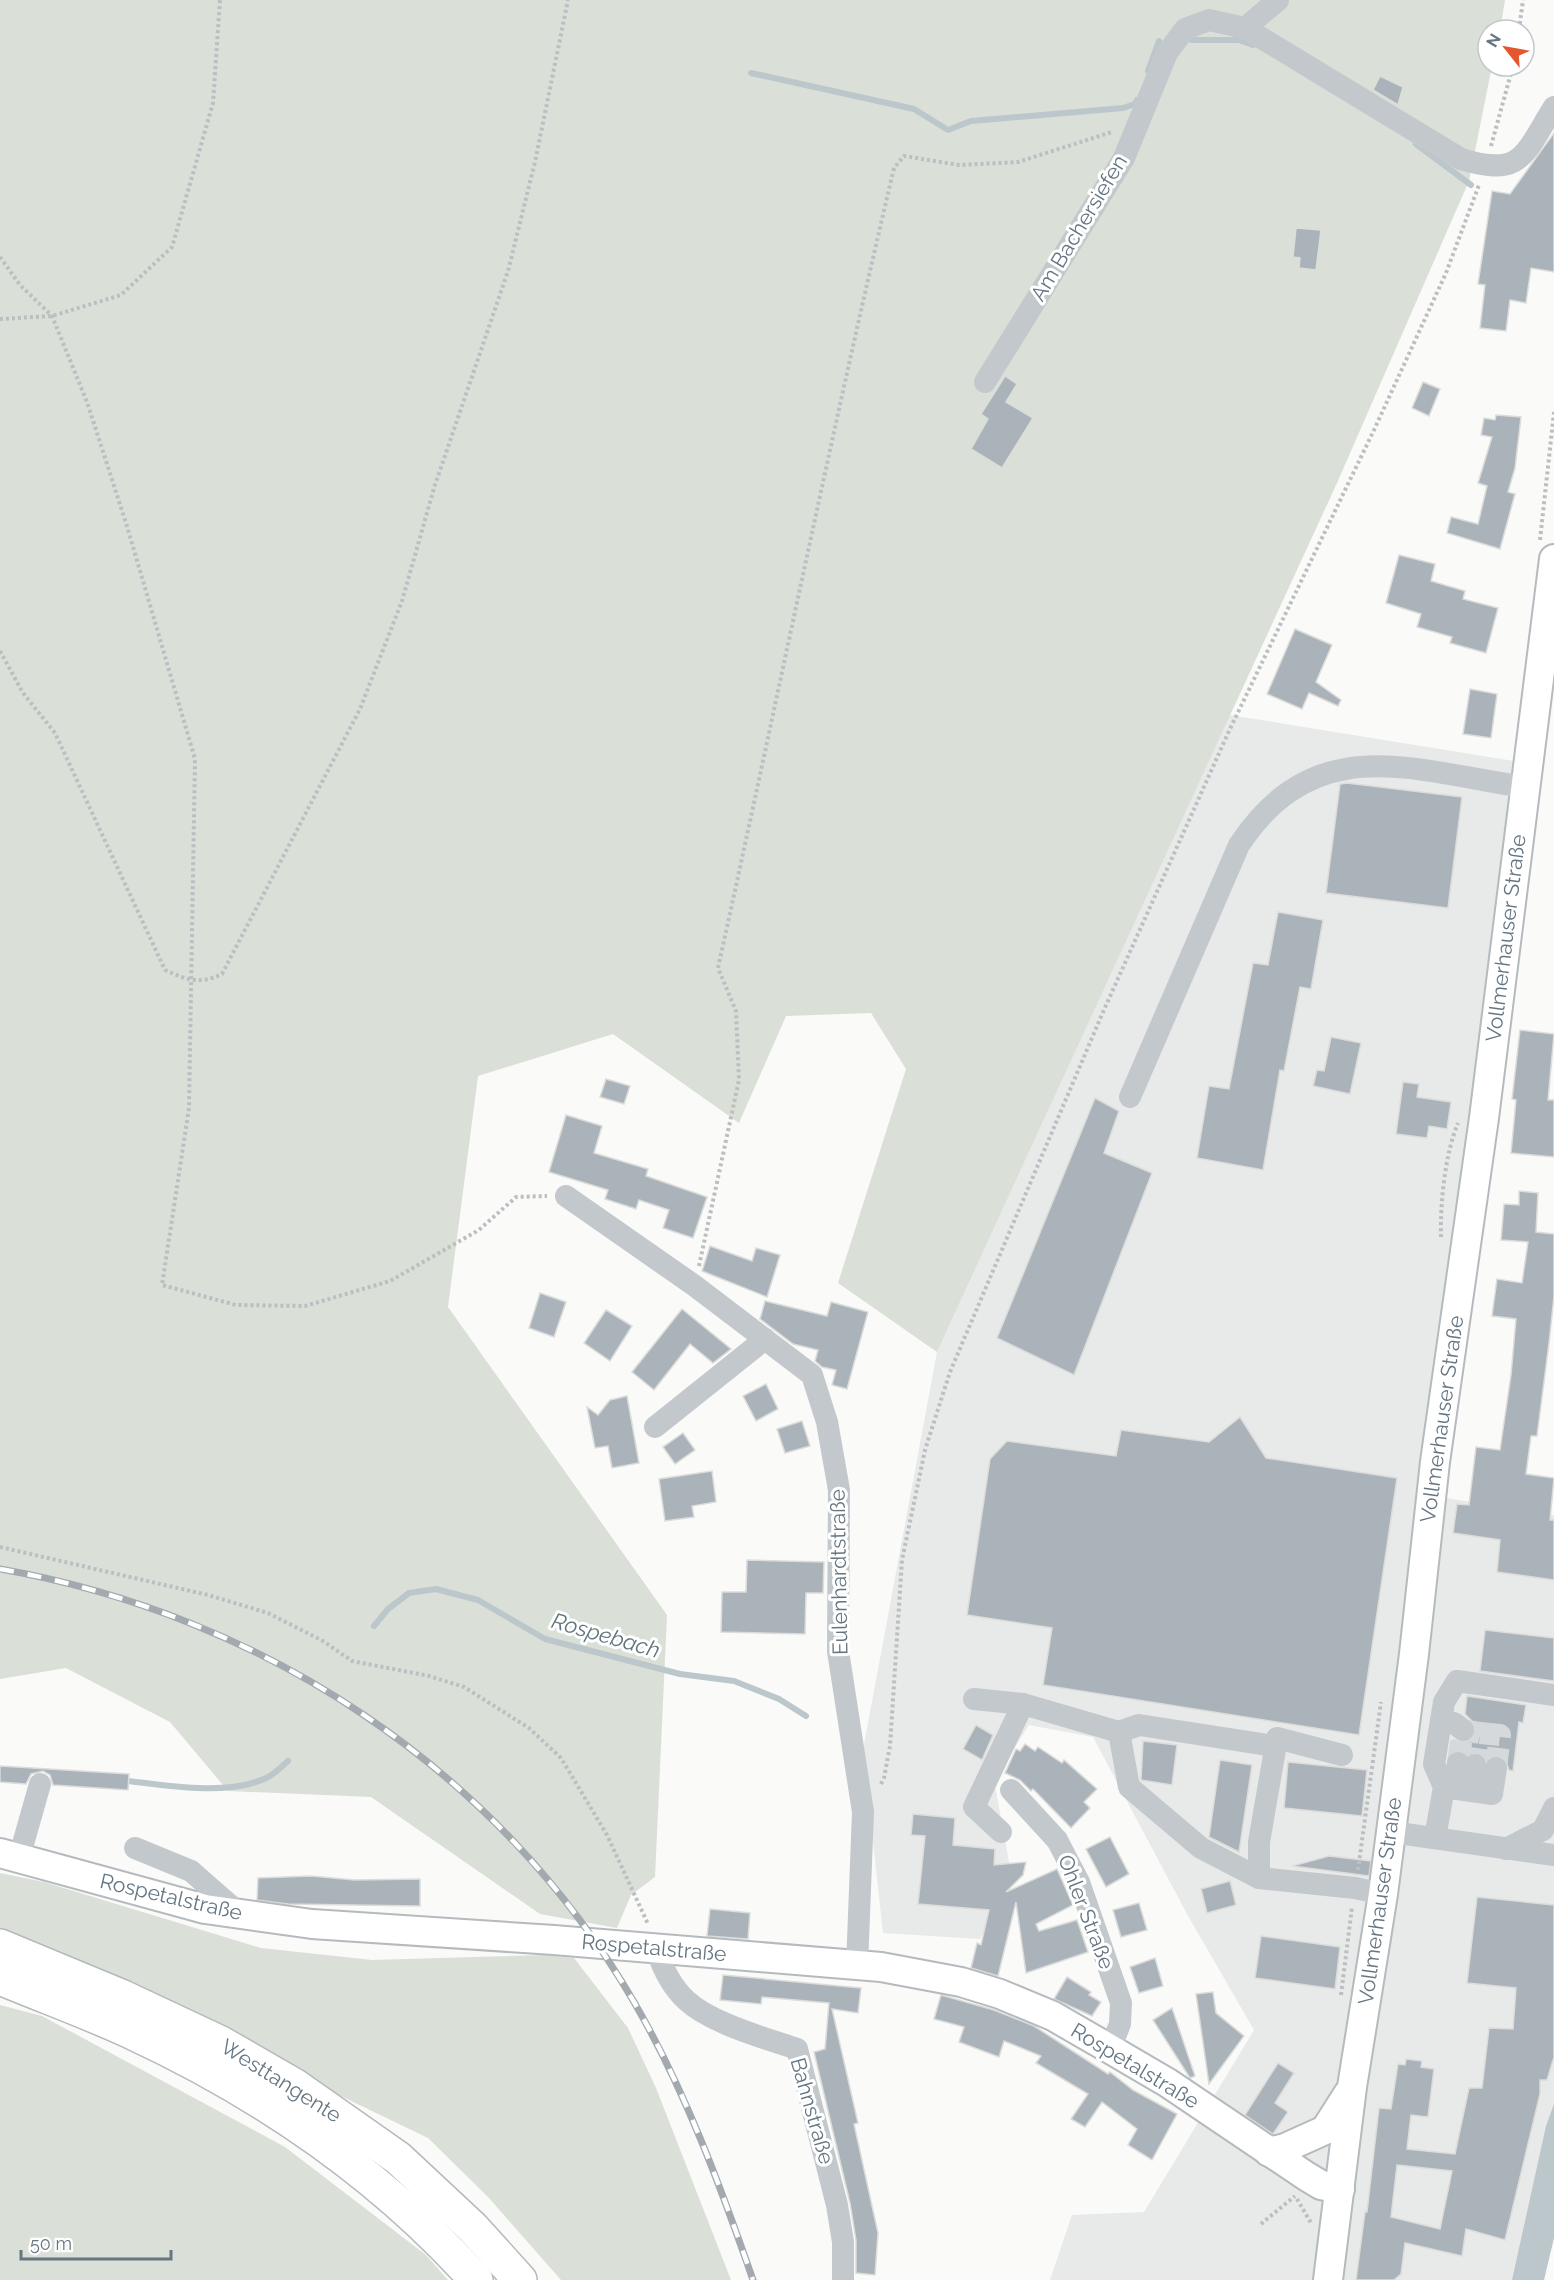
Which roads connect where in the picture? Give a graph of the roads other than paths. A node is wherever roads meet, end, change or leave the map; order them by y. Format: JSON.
{"nodes":[{"id":1,"x":1278,"y":0,"type":"edge"},
{"id":2,"x":1245,"y":28,"type":"junction"},
{"id":3,"x":1554,"y":107,"type":"edge"},
{"id":4,"x":985,"y":382,"type":"dead end"},
{"id":5,"x":1554,"y":559,"type":"edge"},
{"id":6,"x":1525,"y":787,"type":"junction"},
{"id":7,"x":1130,"y":1097,"type":"dead end"},
{"id":8,"x":566,"y":1196,"type":"road end"},
{"id":9,"x":765,"y":1339,"type":"junction"},
{"id":10,"x":655,"y":1427,"type":"dead end"},
{"id":11,"x":1554,"y":1695,"type":"edge"},
{"id":12,"x":974,"y":1699,"type":"dead end"},
{"id":13,"x":1023,"y":1704,"type":"junction"},
{"id":14,"x":1441,"y":1721,"type":"junction"},
{"id":15,"x":1463,"y":1730,"type":"tunnel mouth"},
{"id":16,"x":1119,"y":1732,"type":"junction"},
{"id":17,"x":1275,"y":1746,"type":"junction"},
{"id":18,"x":1342,"y":1755,"type":"dead end"},
{"id":19,"x":1476,"y":1766,"type":"tunnel mouth"},
{"id":20,"x":39,"y":1785,"type":"dead end"},
{"id":21,"x":1457,"y":1789,"type":"junction"},
{"id":22,"x":1011,"y":1790,"type":"dead end"},
{"id":23,"x":1554,"y":1808,"type":"edge"},
{"id":24,"x":1001,"y":1832,"type":"dead end"},
{"id":25,"x":1390,"y":1832,"type":"junction"},
{"id":26,"x":1435,"y":1838,"type":"junction"},
{"id":27,"x":135,"y":1848,"type":"dead end"},
{"id":28,"x":1506,"y":1849,"type":"junction"},
{"id":29,"x":1554,"y":1855,"type":"edge"},
{"id":30,"x":10,"y":1856,"type":"edge"},
{"id":31,"x":1259,"y":1878,"type":"junction"},
{"id":32,"x":1383,"y":1894,"type":"junction"},
{"id":33,"x":240,"y":1914,"type":"junction"},
{"id":34,"x":0,"y":1946,"type":"edge"},
{"id":35,"x":656,"y":1948,"type":"junction"},
{"id":36,"x":857,"y":1966,"type":"junction"},
{"id":37,"x":0,"y":1978,"type":"edge"},
{"id":38,"x":1110,"y":2049,"type":"junction"},
{"id":39,"x":1352,"y":2087,"type":"junction"},
{"id":40,"x":1269,"y":2152,"type":"junction"},
{"id":41,"x":1340,"y":2189,"type":"junction"},
{"id":42,"x":476,"y":2280,"type":"edge"},
{"id":43,"x":520,"y":2280,"type":"edge"},
{"id":44,"x":843,"y":2280,"type":"edge"},
{"id":45,"x":1328,"y":2280,"type":"edge"}],
"edges":[{"from":1,"to":2,"type":"street"},
{"from":2,"to":3,"type":"street","name":"Am Bachersiefen"},
{"from":2,"to":4,"type":"street","name":"Am Bachersiefen"},
{"from":5,"to":6,"type":"main road","name":"Vollmerhauser Straße"},
{"from":6,"to":7,"type":"street"},
{"from":6,"to":25,"type":"main road","name":"Vollmerhauser Straße"},
{"from":8,"to":9,"type":"street","name":"Eulenhardtstraße"},
{"from":9,"to":10,"type":"street"},
{"from":9,"to":36,"type":"street","name":"Eulenhardtstraße"},
{"from":11,"to":14,"type":"street"},
{"from":12,"to":13,"type":"street"},
{"from":13,"to":16,"type":"street"},
{"from":13,"to":24,"type":"street"},
{"from":14,"to":15,"type":"street"},
{"from":14,"to":21,"type":"street"},
{"from":16,"to":17,"type":"street"},
{"from":16,"to":31,"type":"street"},
{"from":17,"to":18,"type":"street"},
{"from":17,"to":31,"type":"street"},
{"from":19,"to":21,"type":"street"},
{"from":20,"to":30,"type":"street"},
{"from":21,"to":26,"type":"street"},
{"from":22,"to":38,"type":"street","name":"Ohler Straße"},
{"from":23,"to":28,"type":"street"},
{"from":25,"to":26,"type":"street"},
{"from":25,"to":32,"type":"main road","name":"Vollmerhauser Straße"},
{"from":26,"to":28,"type":"street"},
{"from":27,"to":33,"type":"street"},
{"from":28,"to":29,"type":"street"},
{"from":30,"to":33,"type":"main road","name":"Rospetalstraße"},
{"from":31,"to":32,"type":"street"},
{"from":32,"to":39,"type":"main road","name":"Vollmerhauser Straße"},
{"from":33,"to":35,"type":"main road","name":"Rospetalstraße"},
{"from":34,"to":43,"type":"highway","name":"Westtangente"},
{"from":35,"to":36,"type":"main road","name":"Rospetalstraße"},
{"from":35,"to":44,"type":"street","name":"Bahnstraße"},
{"from":36,"to":38,"type":"main road","name":"Rospetalstraße"},
{"from":37,"to":42,"type":"highway","name":"Westtangente"},
{"from":38,"to":40,"type":"main road","name":"Rospetalstraße"},
{"from":39,"to":40,"type":"main road"},
{"from":39,"to":41,"type":"main road","name":"Vollmerhauser Straße"},
{"from":40,"to":41,"type":"main road","name":"Rospetalstraße"},
{"from":41,"to":45,"type":"main road","name":"Vollmerhauser Straße"}]}
